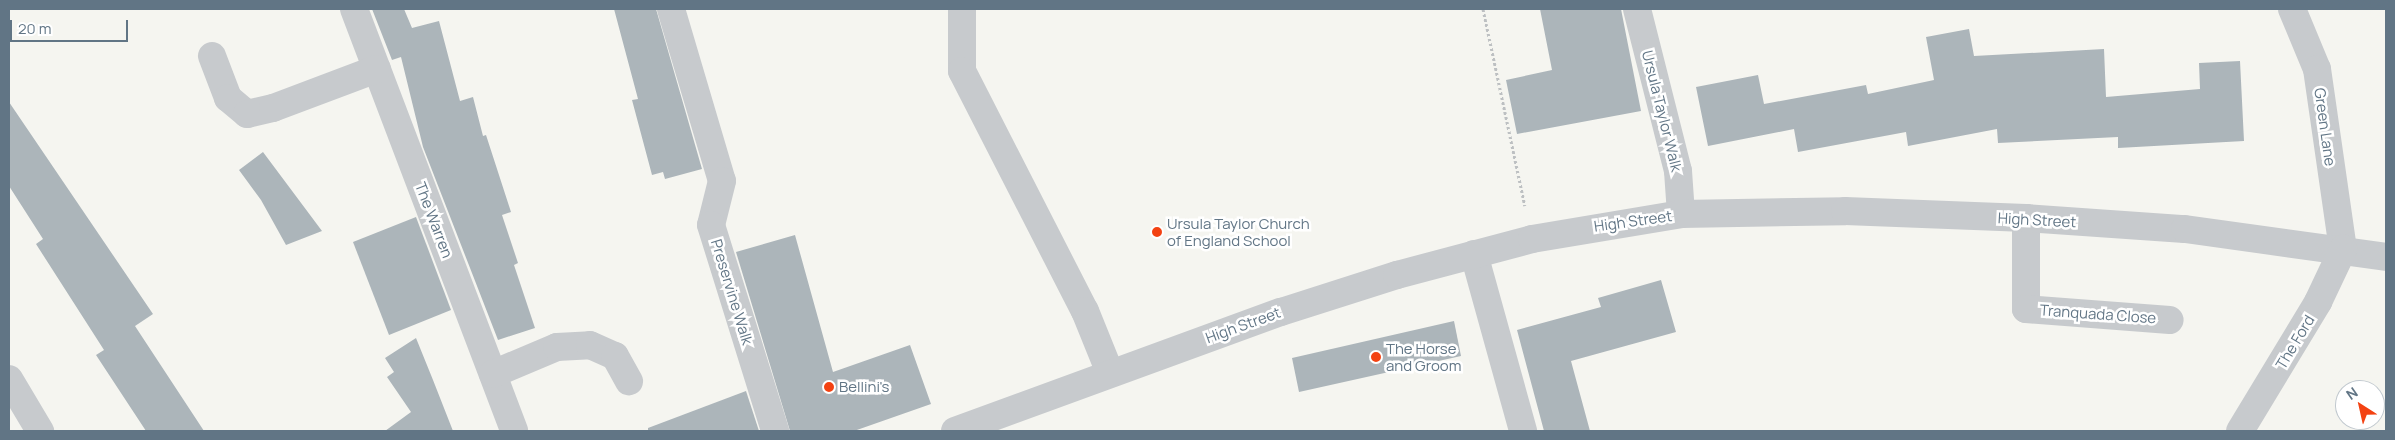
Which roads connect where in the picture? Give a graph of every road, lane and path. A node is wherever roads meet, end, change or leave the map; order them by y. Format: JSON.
{"nodes":[{"id":1,"x":354,"y":9,"type":"edge"},
{"id":2,"x":671,"y":9,"type":"edge"},
{"id":3,"x":962,"y":9,"type":"edge"},
{"id":4,"x":1483,"y":9,"type":"edge"},
{"id":5,"x":1637,"y":9,"type":"edge"},
{"id":6,"x":2292,"y":9,"type":"edge"},
{"id":7,"x":212,"y":56,"type":"dead end"},
{"id":8,"x":377,"y":70,"type":"junction"},
{"id":9,"x":1681,"y":214,"type":"junction"},
{"id":10,"x":2026,"y":218,"type":"junction"},
{"id":11,"x":1532,"y":238,"type":"junction"},
{"id":12,"x":2343,"y":250,"type":"junction"},
{"id":13,"x":1474,"y":254,"type":"junction"},
{"id":14,"x":2386,"y":257,"type":"edge"},
{"id":15,"x":2170,"y":320,"type":"dead end"},
{"id":16,"x":1110,"y":373,"type":"junction"},
{"id":17,"x":493,"y":374,"type":"junction"},
{"id":18,"x":9,"y":379,"type":"edge"},
{"id":19,"x":629,"y":381,"type":"dead end"},
{"id":20,"x":40,"y":431,"type":"edge"},
{"id":21,"x":514,"y":431,"type":"edge"},
{"id":22,"x":775,"y":431,"type":"edge"},
{"id":23,"x":954,"y":431,"type":"edge"},
{"id":24,"x":1523,"y":431,"type":"edge"},
{"id":25,"x":2240,"y":431,"type":"edge"}],
"edges":[{"from":1,"to":8,"type":"street","name":"The Warren"},
{"from":2,"to":22,"type":"street","name":"Preservine Walk"},
{"from":3,"to":16,"type":"street"},
{"from":4,"to":11,"type":"path"},
{"from":5,"to":9,"type":"street","name":"Ursula Taylor Walk"},
{"from":6,"to":12,"type":"street","name":"Green Lane"},
{"from":7,"to":8,"type":"street"},
{"from":8,"to":17,"type":"street","name":"The Warren"},
{"from":9,"to":10,"type":"street","name":"High Street"},
{"from":9,"to":11,"type":"street","name":"High Street"},
{"from":10,"to":12,"type":"street","name":"High Street"},
{"from":10,"to":15,"type":"street","name":"Tranquada Close"},
{"from":11,"to":13,"type":"street","name":"High Street"},
{"from":12,"to":14,"type":"street","name":"High Street"},
{"from":12,"to":25,"type":"street","name":"The Ford"},
{"from":13,"to":16,"type":"street","name":"High Street"},
{"from":13,"to":24,"type":"street"},
{"from":16,"to":23,"type":"street","name":"High Street"},
{"from":17,"to":19,"type":"street"},
{"from":17,"to":21,"type":"street","name":"The Warren"},
{"from":18,"to":20,"type":"street"}]}
